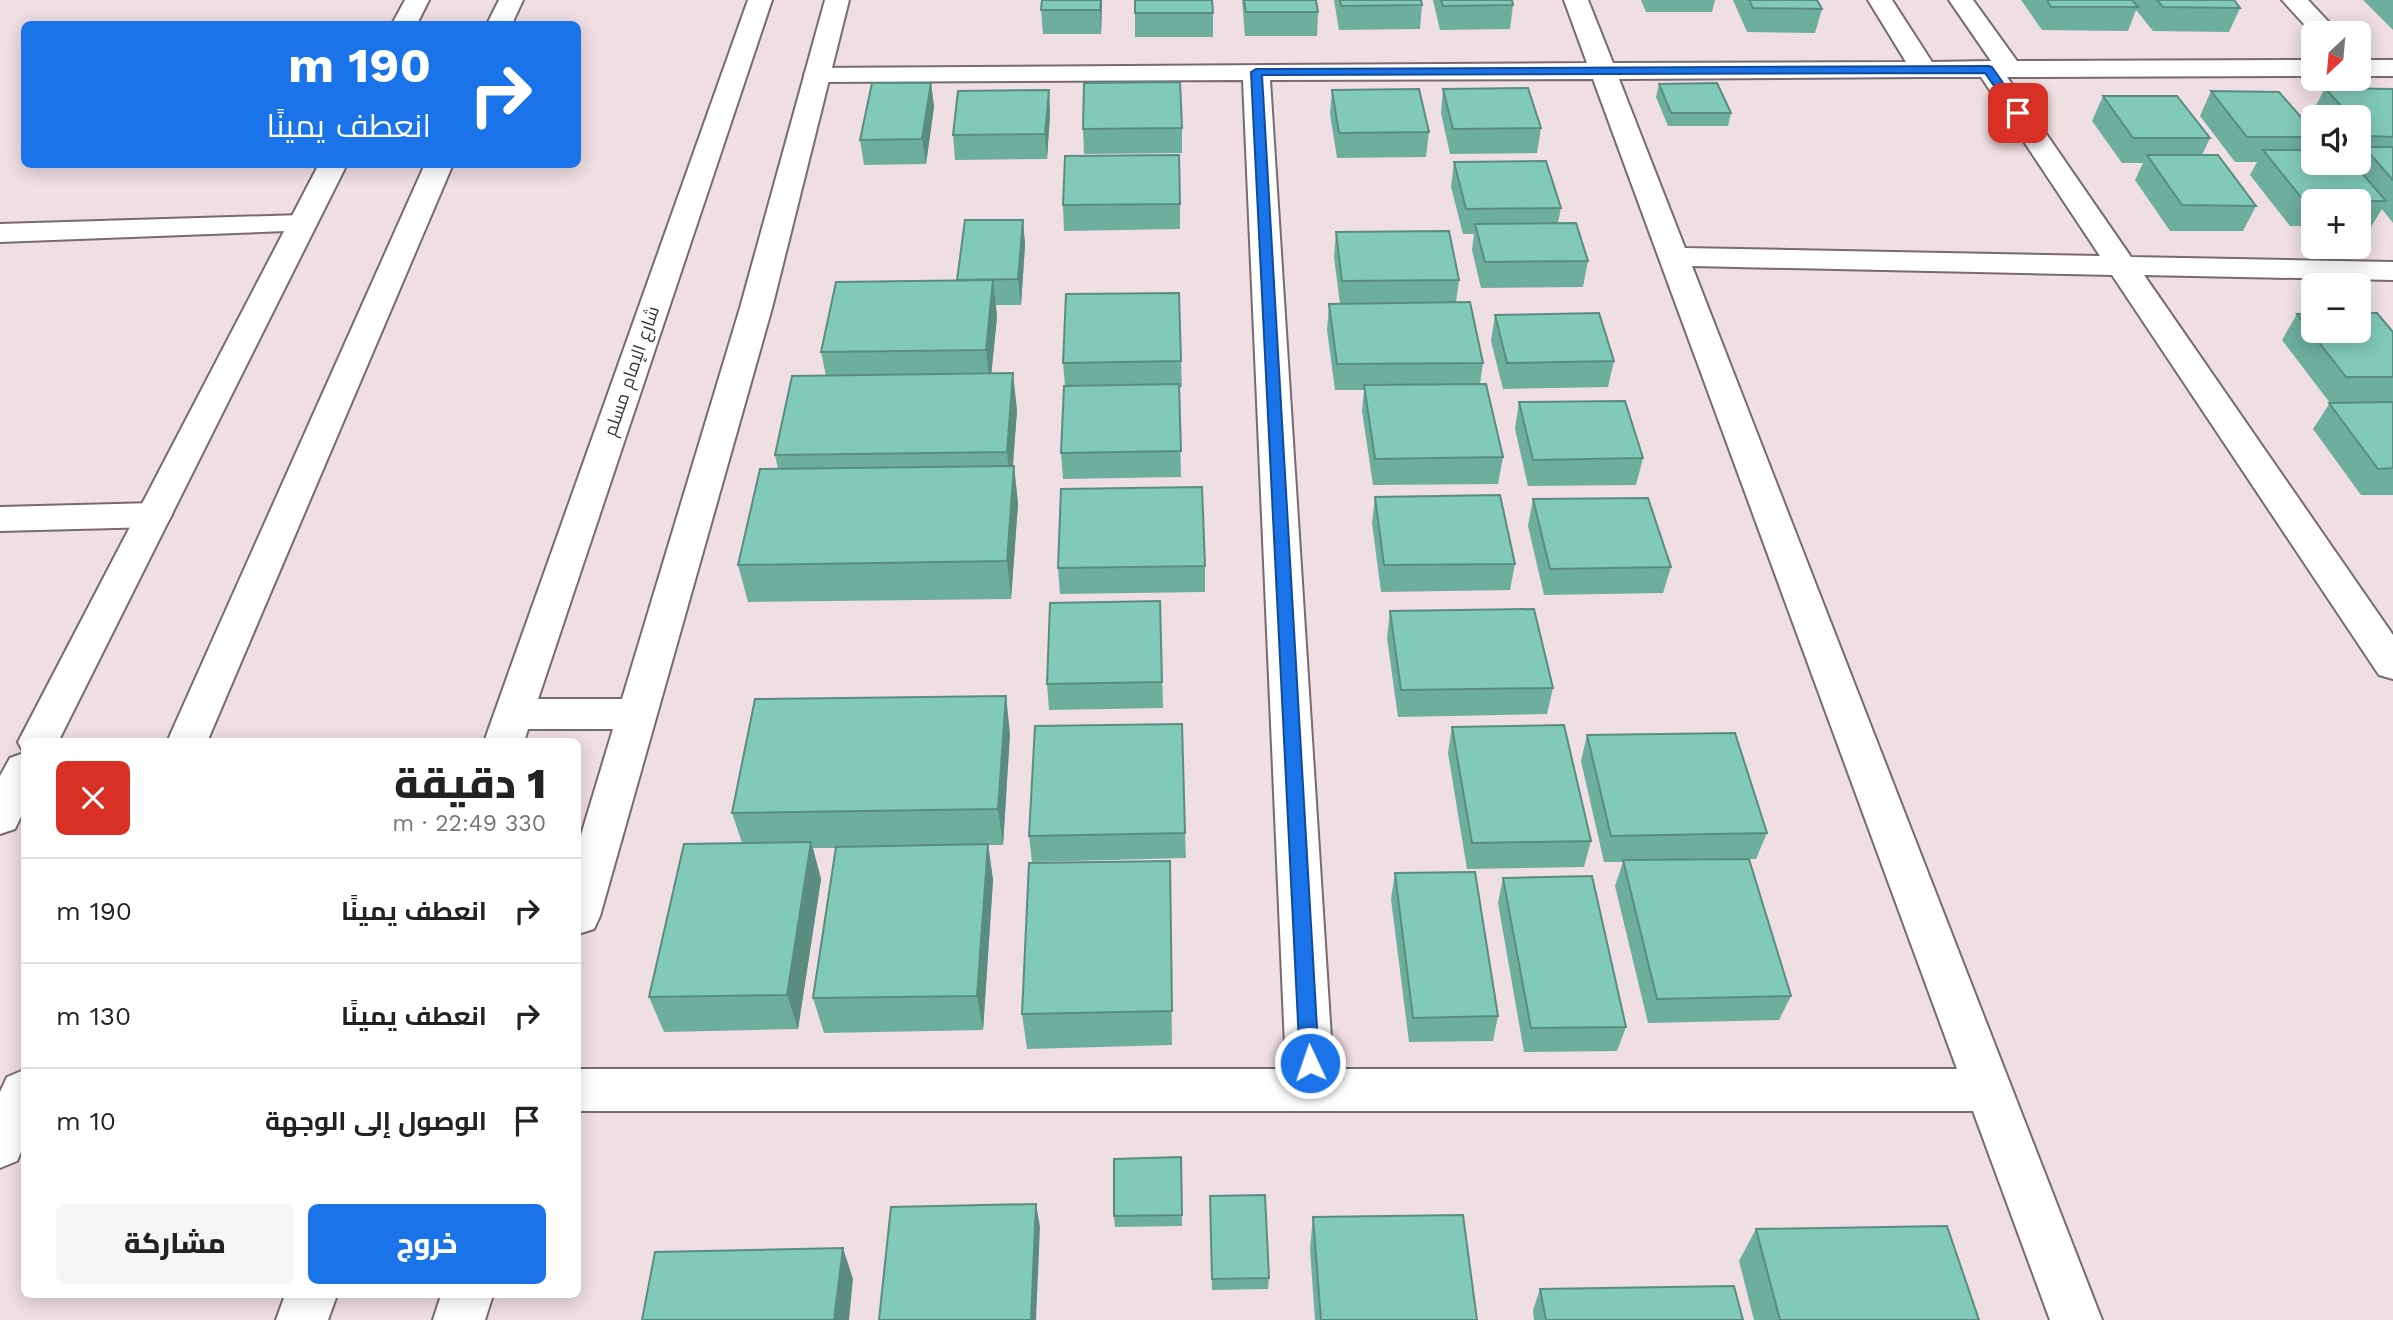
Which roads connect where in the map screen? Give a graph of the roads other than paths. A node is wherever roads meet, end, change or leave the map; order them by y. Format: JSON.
{"nodes":[{"id":1,"x":417,"y":0,"type":"edge"},
{"id":2,"x":510,"y":0,"type":"edge"},
{"id":3,"x":760,"y":0,"type":"edge"},
{"id":4,"x":837,"y":0,"type":"edge"},
{"id":5,"x":1576,"y":0,"type":"edge"},
{"id":6,"x":1880,"y":0,"type":"edge"},
{"id":7,"x":1961,"y":0,"type":"edge"},
{"id":8,"x":2294,"y":0,"type":"edge"},
{"id":9,"x":406,"y":21,"type":"edge"},
{"id":10,"x":501,"y":21,"type":"edge"},
{"id":11,"x":2314,"y":21,"type":"edge"},
{"id":12,"x":2301,"y":68,"type":"edge"},
{"id":13,"x":2371,"y":68,"type":"edge"},
{"id":14,"x":2393,"y":68,"type":"edge"},
{"id":15,"x":1999,"y":69,"type":"junction"},
{"id":16,"x":1923,"y":70,"type":"junction"},
{"id":17,"x":1601,"y":71,"type":"junction"},
{"id":18,"x":1256,"y":72,"type":"junction"},
{"id":19,"x":817,"y":74,"type":"junction"},
{"id":20,"x":331,"y":168,"type":"edge"},
{"id":21,"x":437,"y":168,"type":"edge"},
{"id":22,"x":302,"y":224,"type":"junction"},
{"id":23,"x":0,"y":233,"type":"edge"},
{"id":24,"x":1671,"y":257,"type":"junction"},
{"id":25,"x":2123,"y":267,"type":"junction"},
{"id":26,"x":2393,"y":271,"type":"edge"},
{"id":27,"x":155,"y":515,"type":"junction"},
{"id":28,"x":0,"y":519,"type":"edge"},
{"id":29,"x":2393,"y":665,"type":"edge"},
{"id":30,"x":637,"y":713,"type":"junction"},
{"id":31,"x":508,"y":728,"type":"edge"},
{"id":32,"x":40,"y":738,"type":"edge"},
{"id":33,"x":189,"y":738,"type":"edge"},
{"id":34,"x":21,"y":775,"type":"edge"},
{"id":35,"x":0,"y":817,"type":"edge"},
{"id":36,"x":581,"y":906,"type":"edge"},
{"id":37,"x":581,"y":1090,"type":"edge"},
{"id":38,"x":1988,"y":1090,"type":"junction"},
{"id":39,"x":1311,"y":1091,"type":"junction"},
{"id":40,"x":21,"y":1099,"type":"edge"},
{"id":41,"x":0,"y":1145,"type":"edge"},
{"id":42,"x":310,"y":1298,"type":"edge"},
{"id":43,"x":466,"y":1298,"type":"edge"},
{"id":44,"x":302,"y":1320,"type":"edge"},
{"id":45,"x":459,"y":1320,"type":"edge"},
{"id":46,"x":2076,"y":1320,"type":"edge"}],
"edges":[{"from":1,"to":9,"type":"street"},
{"from":2,"to":10,"type":"street"},
{"from":3,"to":31,"type":"street","name":"شارع الإمام مسلم"},
{"from":4,"to":19,"type":"street"},
{"from":5,"to":17,"type":"street"},
{"from":6,"to":16,"type":"street"},
{"from":7,"to":15,"type":"street"},
{"from":8,"to":11,"type":"street"},
{"from":12,"to":15,"type":"street"},
{"from":13,"to":14,"type":"street"},
{"from":15,"to":16,"type":"street"},
{"from":15,"to":25,"type":"street"},
{"from":16,"to":17,"type":"street"},
{"from":17,"to":18,"type":"street"},
{"from":17,"to":24,"type":"street"},
{"from":18,"to":19,"type":"street"},
{"from":18,"to":39,"type":"street"},
{"from":19,"to":30,"type":"street"},
{"from":20,"to":22,"type":"street"},
{"from":21,"to":33,"type":"street"},
{"from":22,"to":23,"type":"street"},
{"from":22,"to":27,"type":"street"},
{"from":24,"to":25,"type":"street"},
{"from":24,"to":38,"type":"street"},
{"from":25,"to":26,"type":"street"},
{"from":25,"to":29,"type":"street"},
{"from":27,"to":28,"type":"street"},
{"from":27,"to":32,"type":"street"},
{"from":30,"to":31,"type":"street"},
{"from":30,"to":36,"type":"street"},
{"from":34,"to":35,"type":"street"},
{"from":37,"to":39,"type":"street"},
{"from":38,"to":39,"type":"street"},
{"from":38,"to":46,"type":"street"},
{"from":40,"to":41,"type":"street"},
{"from":42,"to":44,"type":"street"},
{"from":43,"to":45,"type":"street"}]}
